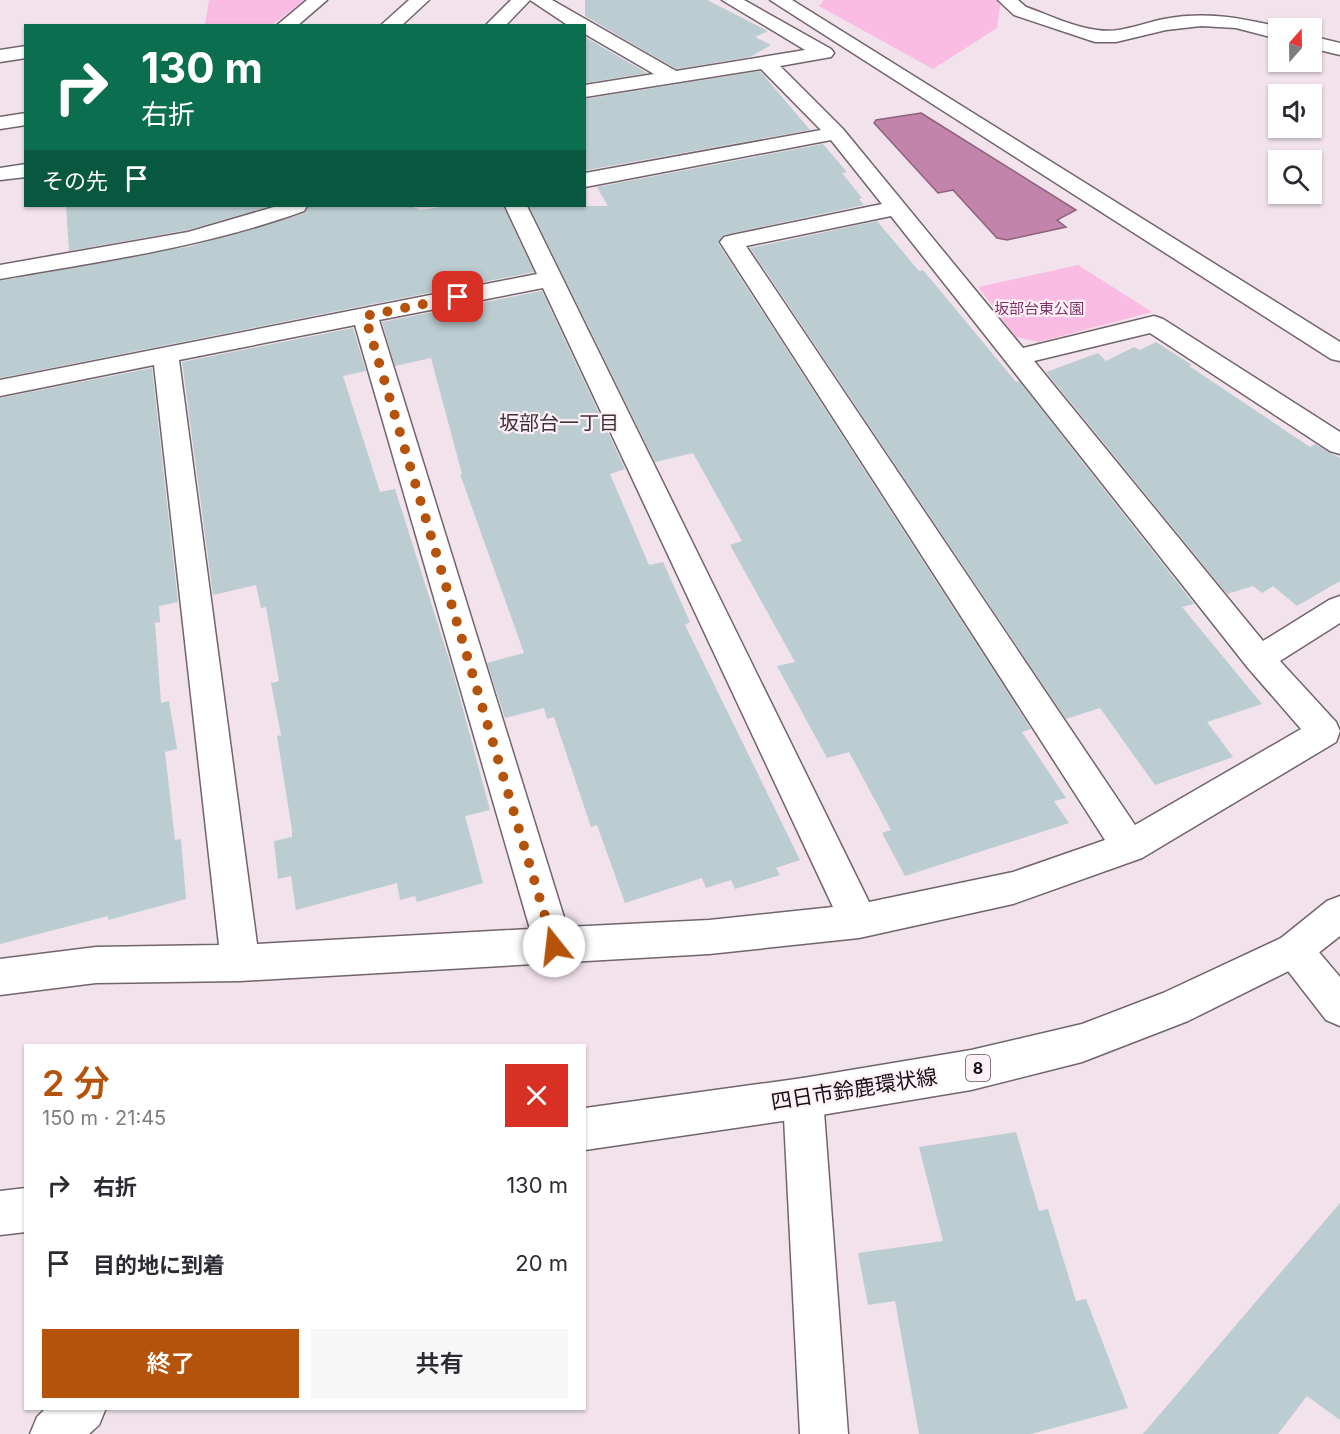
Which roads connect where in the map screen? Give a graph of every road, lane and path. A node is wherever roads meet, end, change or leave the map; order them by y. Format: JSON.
{"nodes":[{"id":1,"x":318,"y":0,"type":"edge"},
{"id":2,"x":420,"y":0,"type":"edge"},
{"id":3,"x":522,"y":0,"type":"edge"},
{"id":4,"x":539,"y":0,"type":"edge"},
{"id":5,"x":731,"y":0,"type":"edge"},
{"id":6,"x":779,"y":0,"type":"edge"},
{"id":7,"x":1007,"y":0,"type":"edge"},
{"id":8,"x":288,"y":24,"type":"edge"},
{"id":9,"x":391,"y":24,"type":"edge"},
{"id":10,"x":496,"y":24,"type":"edge"},
{"id":11,"x":581,"y":24,"type":"edge"},
{"id":12,"x":586,"y":27,"type":"edge"},
{"id":13,"x":1268,"y":30,"type":"edge"},
{"id":14,"x":1322,"y":44,"type":"edge"},
{"id":15,"x":1340,"y":48,"type":"edge"},
{"id":16,"x":24,"y":52,"type":"edge"},
{"id":17,"x":0,"y":56,"type":"edge"},
{"id":18,"x":766,"y":63,"type":"junction"},
{"id":19,"x":673,"y":77,"type":"junction"},
{"id":20,"x":586,"y":91,"type":"edge"},
{"id":21,"x":24,"y":119,"type":"edge"},
{"id":22,"x":0,"y":123,"type":"edge"},
{"id":23,"x":836,"y":133,"type":"junction"},
{"id":24,"x":24,"y":170,"type":"edge"},
{"id":25,"x":0,"y":174,"type":"edge"},
{"id":26,"x":586,"y":180,"type":"edge"},
{"id":27,"x":293,"y":207,"type":"edge"},
{"id":28,"x":516,"y":207,"type":"edge"},
{"id":29,"x":897,"y":208,"type":"junction"},
{"id":30,"x":0,"y":272,"type":"edge"},
{"id":31,"x":550,"y":279,"type":"junction"},
{"id":32,"x":365,"y":316,"type":"junction"},
{"id":33,"x":1340,"y":352,"type":"edge"},
{"id":34,"x":166,"y":356,"type":"junction"},
{"id":35,"x":1015,"y":358,"type":"junction"},
{"id":36,"x":0,"y":388,"type":"edge"},
{"id":37,"x":1340,"y":445,"type":"edge"},
{"id":38,"x":1340,"y":608,"type":"edge"},
{"id":39,"x":1259,"y":659,"type":"junction"},
{"id":40,"x":1129,"y":847,"type":"junction"},
{"id":41,"x":1340,"y":914,"type":"edge"},
{"id":42,"x":860,"y":921,"type":"junction"},
{"id":43,"x":554,"y":946,"type":"junction"},
{"id":44,"x":1294,"y":950,"type":"junction"},
{"id":45,"x":240,"y":963,"type":"junction"},
{"id":46,"x":0,"y":977,"type":"edge"},
{"id":47,"x":1340,"y":1007,"type":"edge"},
{"id":48,"x":803,"y":1098,"type":"junction"},
{"id":49,"x":586,"y":1129,"type":"edge"},
{"id":50,"x":24,"y":1210,"type":"edge"},
{"id":51,"x":0,"y":1213,"type":"edge"},
{"id":52,"x":80,"y":1410,"type":"edge"},
{"id":53,"x":54,"y":1434,"type":"edge"},
{"id":54,"x":824,"y":1434,"type":"edge"}],
"edges":[{"from":1,"to":8,"type":"street"},
{"from":2,"to":9,"type":"street"},
{"from":3,"to":10,"type":"street"},
{"from":4,"to":11,"type":"street"},
{"from":5,"to":18,"type":"street"},
{"from":6,"to":33,"type":"street"},
{"from":7,"to":13,"type":"street"},
{"from":12,"to":19,"type":"street"},
{"from":14,"to":15,"type":"street"},
{"from":16,"to":17,"type":"street"},
{"from":18,"to":19,"type":"street"},
{"from":18,"to":23,"type":"street"},
{"from":19,"to":20,"type":"street"},
{"from":21,"to":22,"type":"street"},
{"from":23,"to":26,"type":"street"},
{"from":23,"to":29,"type":"street"},
{"from":24,"to":25,"type":"street"},
{"from":27,"to":30,"type":"street"},
{"from":28,"to":31,"type":"street"},
{"from":29,"to":35,"type":"street"},
{"from":29,"to":40,"type":"street"},
{"from":31,"to":32,"type":"street"},
{"from":31,"to":42,"type":"street"},
{"from":32,"to":34,"type":"street"},
{"from":32,"to":43,"type":"street"},
{"from":34,"to":36,"type":"street"},
{"from":34,"to":45,"type":"street"},
{"from":35,"to":37,"type":"street"},
{"from":35,"to":39,"type":"street"},
{"from":38,"to":39,"type":"street"},
{"from":39,"to":40,"type":"street"},
{"from":40,"to":42,"type":"street"},
{"from":41,"to":44,"type":"street","name":"四日市鈴鹿環状線","number":"8"},
{"from":42,"to":43,"type":"street"},
{"from":43,"to":45,"type":"street"},
{"from":44,"to":47,"type":"street"},
{"from":44,"to":48,"type":"street","name":"四日市鈴鹿環状線","number":"8"},
{"from":45,"to":46,"type":"street"},
{"from":48,"to":49,"type":"street","name":"四日市鈴鹿環状線","number":"8"},
{"from":48,"to":54,"type":"street"},
{"from":50,"to":51,"type":"street"},
{"from":52,"to":53,"type":"street"}]}
